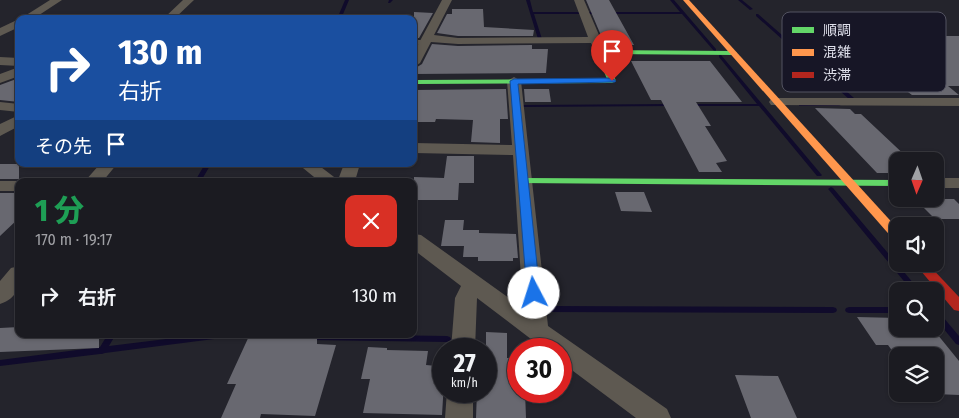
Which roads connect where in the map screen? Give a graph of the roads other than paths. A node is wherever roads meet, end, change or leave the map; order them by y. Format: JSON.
{"nodes":[{"id":1,"x":57,"y":0,"type":"edge"},
{"id":2,"x":189,"y":0,"type":"edge"},
{"id":3,"x":447,"y":0,"type":"edge"},
{"id":4,"x":578,"y":0,"type":"edge"},
{"id":5,"x":686,"y":0,"type":"edge"},
{"id":6,"x":32,"y":15,"type":"edge"},
{"id":7,"x":172,"y":15,"type":"edge"},
{"id":8,"x":15,"y":24,"type":"edge"},
{"id":9,"x":0,"y":33,"type":"edge"},
{"id":10,"x":596,"y":40,"type":"junction"},
{"id":11,"x":421,"y":41,"type":"edge"},
{"id":12,"x":600,"y":52,"type":"junction"},
{"id":13,"x":417,"y":54,"type":"edge"},
{"id":14,"x":733,"y":54,"type":"junction"},
{"id":15,"x":0,"y":61,"type":"edge"},
{"id":16,"x":15,"y":62,"type":"edge"},
{"id":17,"x":15,"y":73,"type":"edge"},
{"id":18,"x":0,"y":80,"type":"edge"},
{"id":19,"x":514,"y":81,"type":"junction"},
{"id":20,"x":417,"y":82,"type":"edge"},
{"id":21,"x":776,"y":102,"type":"junction"},
{"id":22,"x":959,"y":102,"type":"edge"},
{"id":23,"x":0,"y":106,"type":"edge"},
{"id":24,"x":15,"y":108,"type":"edge"},
{"id":25,"x":15,"y":122,"type":"edge"},
{"id":26,"x":0,"y":131,"type":"edge"},
{"id":27,"x":417,"y":148,"type":"edge"},
{"id":28,"x":520,"y":150,"type":"junction"},
{"id":29,"x":106,"y":167,"type":"edge"},
{"id":30,"x":310,"y":167,"type":"edge"},
{"id":31,"x":97,"y":178,"type":"edge"},
{"id":32,"x":326,"y":178,"type":"edge"},
{"id":33,"x":523,"y":181,"type":"junction"},
{"id":34,"x":849,"y":183,"type":"junction"},
{"id":35,"x":889,"y":183,"type":"edge"},
{"id":36,"x":944,"y":183,"type":"edge"},
{"id":37,"x":959,"y":183,"type":"edge"},
{"id":38,"x":0,"y":186,"type":"edge"},
{"id":39,"x":15,"y":186,"type":"edge"},
{"id":40,"x":889,"y":227,"type":"edge"},
{"id":41,"x":417,"y":242,"type":"edge"},
{"id":42,"x":928,"y":272,"type":"edge"},
{"id":43,"x":15,"y":278,"type":"edge"},
{"id":44,"x":474,"y":283,"type":"junction"},
{"id":45,"x":0,"y":296,"type":"edge"},
{"id":46,"x":959,"y":306,"type":"edge"},
{"id":47,"x":537,"y":330,"type":"junction"},
{"id":48,"x":464,"y":338,"type":"edge"},
{"id":49,"x":460,"y":403,"type":"edge"},
{"id":50,"x":459,"y":418,"type":"edge"},
{"id":51,"x":657,"y":418,"type":"edge"}],
"edges":[{"from":1,"to":6,"type":"street"},
{"from":2,"to":7,"type":"street"},
{"from":3,"to":11,"type":"street"},
{"from":4,"to":10,"type":"street"},
{"from":5,"to":14,"type":"street"},
{"from":8,"to":9,"type":"street"},
{"from":10,"to":11,"type":"street"},
{"from":10,"to":12,"type":"street"},
{"from":11,"to":13,"type":"street"},
{"from":12,"to":14,"type":"street"},
{"from":12,"to":19,"type":"street"},
{"from":14,"to":21,"type":"street"},
{"from":15,"to":16,"type":"street"},
{"from":17,"to":18,"type":"street"},
{"from":19,"to":20,"type":"street"},
{"from":19,"to":28,"type":"street"},
{"from":21,"to":22,"type":"street"},
{"from":21,"to":34,"type":"street"},
{"from":23,"to":24,"type":"street"},
{"from":25,"to":26,"type":"street"},
{"from":27,"to":28,"type":"street"},
{"from":28,"to":33,"type":"street"},
{"from":29,"to":31,"type":"street"},
{"from":30,"to":32,"type":"street"},
{"from":33,"to":34,"type":"street"},
{"from":33,"to":47,"type":"street"},
{"from":34,"to":35,"type":"street"},
{"from":34,"to":40,"type":"street"},
{"from":36,"to":37,"type":"street"},
{"from":38,"to":39,"type":"street"},
{"from":41,"to":44,"type":"street"},
{"from":42,"to":46,"type":"street"},
{"from":43,"to":45,"type":"street"},
{"from":44,"to":47,"type":"street"},
{"from":44,"to":48,"type":"street"},
{"from":47,"to":51,"type":"street"},
{"from":49,"to":50,"type":"street"}]}
